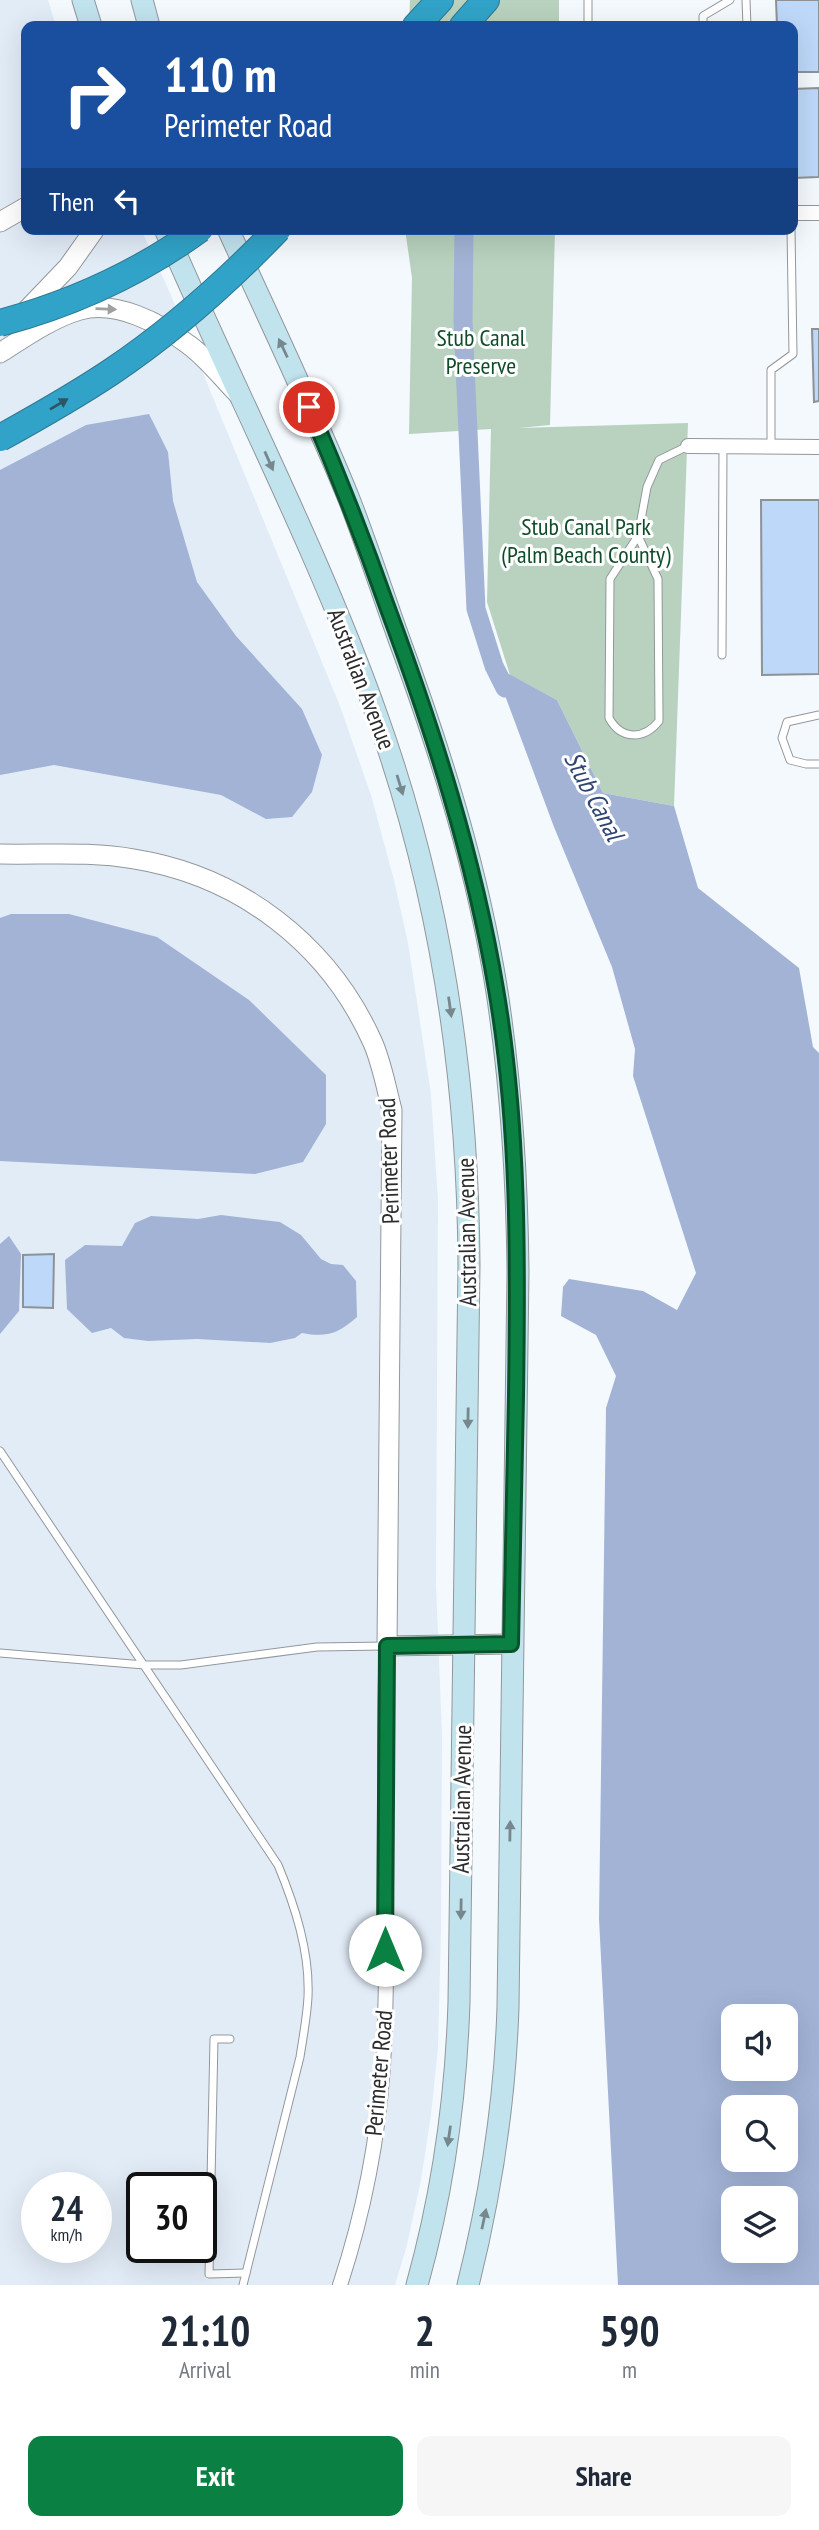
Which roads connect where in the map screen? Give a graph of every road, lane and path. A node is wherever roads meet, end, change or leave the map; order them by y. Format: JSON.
{"nodes":[{"id":1,"x":83,"y":0,"type":"edge"},
{"id":2,"x":142,"y":0,"type":"edge"},
{"id":3,"x":440,"y":0,"type":"edge"},
{"id":4,"x":486,"y":0,"type":"edge"},
{"id":5,"x":588,"y":0,"type":"edge"},
{"id":6,"x":730,"y":0,"type":"edge"},
{"id":7,"x":746,"y":0,"type":"edge"},
{"id":8,"x":89,"y":21,"type":"edge"},
{"id":9,"x":148,"y":21,"type":"edge"},
{"id":10,"x":421,"y":21,"type":"edge"},
{"id":11,"x":467,"y":21,"type":"edge"},
{"id":12,"x":588,"y":21,"type":"edge"},
{"id":13,"x":703,"y":21,"type":"edge"},
{"id":14,"x":747,"y":21,"type":"edge"},
{"id":15,"x":21,"y":210,"type":"edge"},
{"id":16,"x":819,"y":213,"type":"edge"},
{"id":17,"x":798,"y":214,"type":"edge"},
{"id":18,"x":0,"y":222,"type":"edge"},
{"id":19,"x":91,"y":235,"type":"edge"},
{"id":20,"x":168,"y":235,"type":"edge"},
{"id":21,"x":191,"y":235,"type":"edge"},
{"id":22,"x":231,"y":235,"type":"edge"},
{"id":23,"x":272,"y":235,"type":"edge"},
{"id":24,"x":791,"y":235,"type":"edge"},
{"id":25,"x":0,"y":323,"type":"edge"},
{"id":26,"x":0,"y":338,"type":"edge"},
{"id":27,"x":0,"y":353,"type":"edge"},
{"id":28,"x":242,"y":398,"type":"junction"},
{"id":29,"x":0,"y":438,"type":"edge"},
{"id":30,"x":688,"y":446,"type":"joint"},
{"id":31,"x":723,"y":447,"type":"junction"},
{"id":32,"x":771,"y":447,"type":"junction"},
{"id":33,"x":819,"y":447,"type":"edge"},
{"id":34,"x":638,"y":536,"type":"junction"},
{"id":35,"x":722,"y":655,"type":"dead end"},
{"id":36,"x":819,"y":715,"type":"edge"},
{"id":37,"x":819,"y":764,"type":"edge"},
{"id":38,"x":0,"y":853,"type":"edge"},
{"id":39,"x":0,"y":1451,"type":"edge"},
{"id":40,"x":511,"y":1644,"type":"junction"},
{"id":41,"x":464,"y":1645,"type":"junction"},
{"id":42,"x":387,"y":1646,"type":"junction"},
{"id":43,"x":0,"y":1653,"type":"edge"},
{"id":44,"x":144,"y":1665,"type":"junction"},
{"id":45,"x":230,"y":2039,"type":"dead end"},
{"id":46,"x":246,"y":2273,"type":"junction"},
{"id":47,"x":243,"y":2285,"type":"edge"},
{"id":48,"x":340,"y":2285,"type":"edge"},
{"id":49,"x":417,"y":2285,"type":"edge"},
{"id":50,"x":468,"y":2285,"type":"edge"}],
"edges":[{"from":1,"to":8,"type":"main road"},
{"from":2,"to":9,"type":"main road"},
{"from":3,"to":10,"type":"highway"},
{"from":4,"to":11,"type":"highway"},
{"from":5,"to":12,"type":"lane"},
{"from":6,"to":13,"type":"lane"},
{"from":7,"to":14,"type":"lane"},
{"from":15,"to":18,"type":"street"},
{"from":16,"to":17,"type":"street"},
{"from":19,"to":26,"type":"street"},
{"from":20,"to":28,"type":"main road","name":"Australian Avenue"},
{"from":21,"to":25,"type":"highway","bridge":true},
{"from":40,"to":22,"type":"main road","name":"Australian Avenue","one_way":true},
{"from":29,"to":23,"type":"highway","one_way":true,"bridge":true},
{"from":24,"to":32,"type":"lane"},
{"from":27,"to":28,"type":"street","one_way":true},
{"from":28,"to":41,"type":"main road","name":"Australian Avenue","one_way":true},
{"from":30,"to":31,"type":"street"},
{"from":30,"to":34,"type":"lane"},
{"from":31,"to":32,"type":"street"},
{"from":31,"to":35,"type":"lane"},
{"from":32,"to":33,"type":"street"},
{"from":34,"to":34,"type":"lane"},
{"from":36,"to":37,"type":"lane"},
{"from":38,"to":42,"type":"street","name":"Perimeter Road"},
{"from":39,"to":44,"type":"lane"},
{"from":40,"to":41,"type":"street"},
{"from":50,"to":40,"type":"main road","name":"Australian Avenue","one_way":true},
{"from":41,"to":42,"type":"street"},
{"from":41,"to":49,"type":"main road","name":"Australian Avenue","one_way":true},
{"from":42,"to":44,"type":"lane"},
{"from":42,"to":48,"type":"street","name":"Perimeter Road"},
{"from":43,"to":44,"type":"lane"},
{"from":44,"to":46,"type":"lane"},
{"from":45,"to":46,"type":"lane"},
{"from":46,"to":47,"type":"lane"}]}
